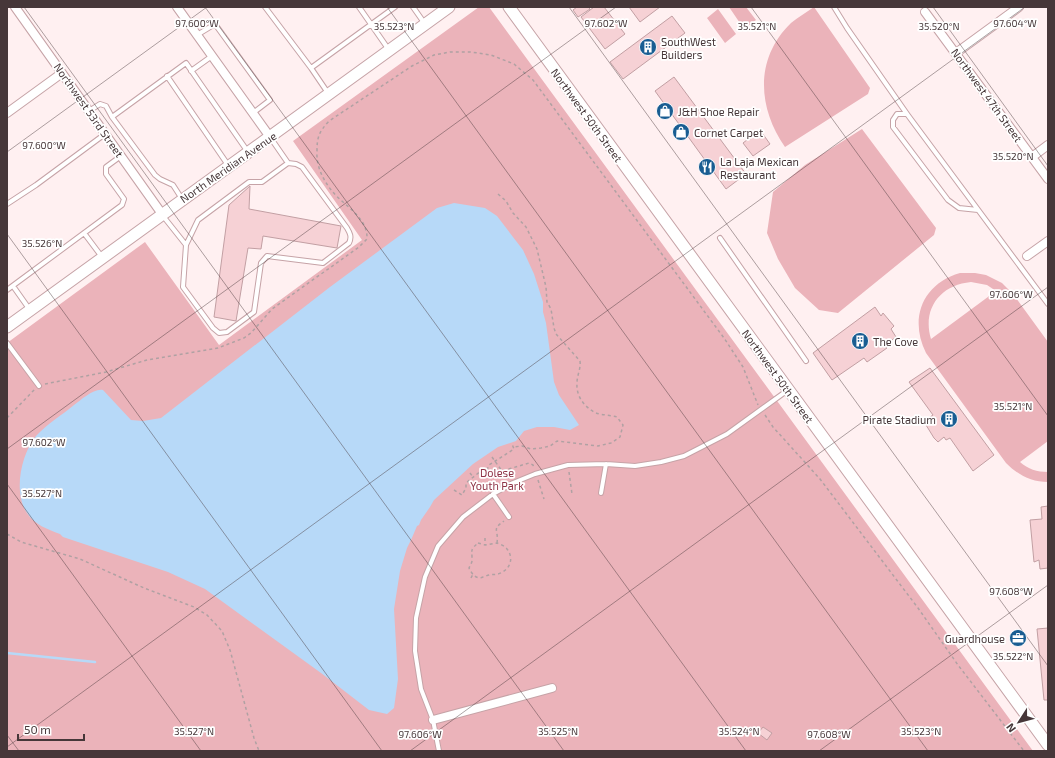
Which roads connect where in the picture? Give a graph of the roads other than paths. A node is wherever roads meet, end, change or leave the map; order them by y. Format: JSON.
{"nodes":[{"id":1,"x":15,"y":7,"type":"edge"},
{"id":2,"x":177,"y":7,"type":"edge"},
{"id":3,"x":265,"y":7,"type":"edge"},
{"id":4,"x":359,"y":7,"type":"edge"},
{"id":5,"x":395,"y":7,"type":"edge"},
{"id":6,"x":413,"y":7,"type":"edge"},
{"id":7,"x":509,"y":7,"type":"edge"},
{"id":8,"x":834,"y":7,"type":"edge"},
{"id":9,"x":1018,"y":7,"type":"edge"},
{"id":10,"x":443,"y":9,"type":"edge"},
{"id":11,"x":926,"y":12,"type":"dead end"},
{"id":12,"x":426,"y":24,"type":"junction"},
{"id":13,"x":372,"y":25,"type":"junction"},
{"id":14,"x":197,"y":35,"type":"junction"},
{"id":15,"x":390,"y":51,"type":"junction"},
{"id":16,"x":956,"y":53,"type":"junction"},
{"id":17,"x":212,"y":56,"type":"junction"},
{"id":18,"x":311,"y":68,"type":"junction"},
{"id":19,"x":191,"y":71,"type":"junction"},
{"id":20,"x":62,"y":73,"type":"junction"},
{"id":21,"x":167,"y":76,"type":"junction"},
{"id":22,"x":329,"y":94,"type":"junction"},
{"id":23,"x":89,"y":111,"type":"junction"},
{"id":24,"x":252,"y":113,"type":"junction"},
{"id":25,"x":7,"y":114,"type":"edge"},
{"id":26,"x":907,"y":114,"type":"junction"},
{"id":27,"x":112,"y":117,"type":"junction"},
{"id":28,"x":105,"y":133,"type":"junction"},
{"id":29,"x":270,"y":138,"type":"junction"},
{"id":30,"x":1048,"y":145,"type":"edge"},
{"id":31,"x":248,"y":153,"type":"junction"},
{"id":32,"x":121,"y":156,"type":"junction"},
{"id":33,"x":1032,"y":157,"type":"junction"},
{"id":34,"x":288,"y":163,"type":"junction"},
{"id":35,"x":230,"y":166,"type":"junction"},
{"id":36,"x":1048,"y":179,"type":"edge"},
{"id":37,"x":183,"y":199,"type":"junction"},
{"id":38,"x":7,"y":204,"type":"edge"},
{"id":39,"x":978,"y":210,"type":"junction"},
{"id":40,"x":162,"y":214,"type":"junction"},
{"id":41,"x":84,"y":233,"type":"junction"},
{"id":42,"x":720,"y":238,"type":"dead end"},
{"id":43,"x":1048,"y":241,"type":"edge"},
{"id":44,"x":186,"y":245,"type":"junction"},
{"id":45,"x":1027,"y":256,"type":"dead end"},
{"id":46,"x":102,"y":258,"type":"junction"},
{"id":47,"x":13,"y":286,"type":"junction"},
{"id":48,"x":7,"y":290,"type":"edge"},
{"id":49,"x":1048,"y":304,"type":"edge"},
{"id":50,"x":30,"y":310,"type":"junction"},
{"id":51,"x":7,"y":328,"type":"edge"},
{"id":52,"x":7,"y":343,"type":"edge"},
{"id":53,"x":806,"y":361,"type":"dead end"},
{"id":54,"x":39,"y":386,"type":"road end"},
{"id":55,"x":788,"y":390,"type":"junction"},
{"id":56,"x":606,"y":464,"type":"junction"},
{"id":57,"x":601,"y":493,"type":"dead end"},
{"id":58,"x":493,"y":494,"type":"junction"},
{"id":59,"x":509,"y":517,"type":"road end"},
{"id":60,"x":552,"y":688,"type":"dead end"},
{"id":61,"x":433,"y":720,"type":"junction"},
{"id":62,"x":1046,"y":740,"type":"edge"},
{"id":63,"x":439,"y":751,"type":"edge"}],
"edges":[{"from":1,"to":20,"type":"street","name":"Northwest 53rd Street"},
{"from":2,"to":14,"type":"street"},
{"from":3,"to":18,"type":"lane"},
{"from":4,"to":13,"type":"lane"},
{"from":5,"to":13,"type":"lane"},
{"from":6,"to":12,"type":"lane"},
{"from":7,"to":55,"type":"main road","name":"Northwest 50th Street"},
{"from":8,"to":26,"type":"lane"},
{"from":9,"to":16,"type":"street"},
{"from":10,"to":12,"type":"main road","name":"North Meridian Avenue"},
{"from":11,"to":16,"type":"street","name":"Northwest 47th Street"},
{"from":12,"to":15,"type":"main road","name":"North Meridian Avenue"},
{"from":13,"to":15,"type":"lane"},
{"from":13,"to":18,"type":"lane"},
{"from":14,"to":17,"type":"street"},
{"from":14,"to":24,"type":"lane"},
{"from":15,"to":22,"type":"main road","name":"North Meridian Avenue"},
{"from":16,"to":33,"type":"street","name":"Northwest 47th Street"},
{"from":17,"to":19,"type":"lane"},
{"from":17,"to":24,"type":"street"},
{"from":18,"to":22,"type":"lane"},
{"from":19,"to":21,"type":"lane"},
{"from":19,"to":31,"type":"lane"},
{"from":20,"to":23,"type":"street","name":"Northwest 53rd Street"},
{"from":20,"to":25,"type":"street"},
{"from":21,"to":27,"type":"lane"},
{"from":21,"to":35,"type":"lane"},
{"from":22,"to":29,"type":"main road","name":"North Meridian Avenue"},
{"from":23,"to":27,"type":"lane"},
{"from":23,"to":28,"type":"street","name":"Northwest 53rd Street"},
{"from":24,"to":29,"type":"street"},
{"from":26,"to":39,"type":"lane"},
{"from":26,"to":39,"type":"lane"},
{"from":27,"to":37,"type":"lane"},
{"from":28,"to":32,"type":"street","name":"Northwest 53rd Street"},
{"from":28,"to":38,"type":"lane"},
{"from":29,"to":31,"type":"main road","name":"North Meridian Avenue"},
{"from":29,"to":34,"type":"lane"},
{"from":30,"to":33,"type":"street"},
{"from":31,"to":35,"type":"main road","name":"North Meridian Avenue"},
{"from":32,"to":40,"type":"street","name":"Northwest 53rd Street"},
{"from":32,"to":41,"type":"lane"},
{"from":33,"to":36,"type":"street","name":"Northwest 47th Street"},
{"from":34,"to":44,"type":"lane"},
{"from":34,"to":44,"type":"lane"},
{"from":35,"to":37,"type":"main road","name":"North Meridian Avenue"},
{"from":37,"to":40,"type":"main road","name":"North Meridian Avenue"},
{"from":39,"to":49,"type":"lane"},
{"from":40,"to":44,"type":"lane"},
{"from":40,"to":46,"type":"main road","name":"North Meridian Avenue"},
{"from":41,"to":46,"type":"lane"},
{"from":41,"to":47,"type":"lane"},
{"from":42,"to":53,"type":"lane"},
{"from":43,"to":45,"type":"street"},
{"from":46,"to":50,"type":"main road","name":"North Meridian Avenue"},
{"from":47,"to":48,"type":"lane"},
{"from":47,"to":50,"type":"lane"},
{"from":50,"to":51,"type":"main road","name":"North Meridian Avenue"},
{"from":52,"to":54,"type":"lane"},
{"from":55,"to":56,"type":"lane"},
{"from":55,"to":62,"type":"main road","name":"Northwest 50th Street"},
{"from":56,"to":57,"type":"lane"},
{"from":56,"to":58,"type":"lane"},
{"from":58,"to":59,"type":"lane"},
{"from":58,"to":61,"type":"lane"},
{"from":60,"to":61,"type":"street"},
{"from":61,"to":63,"type":"lane"}]}
